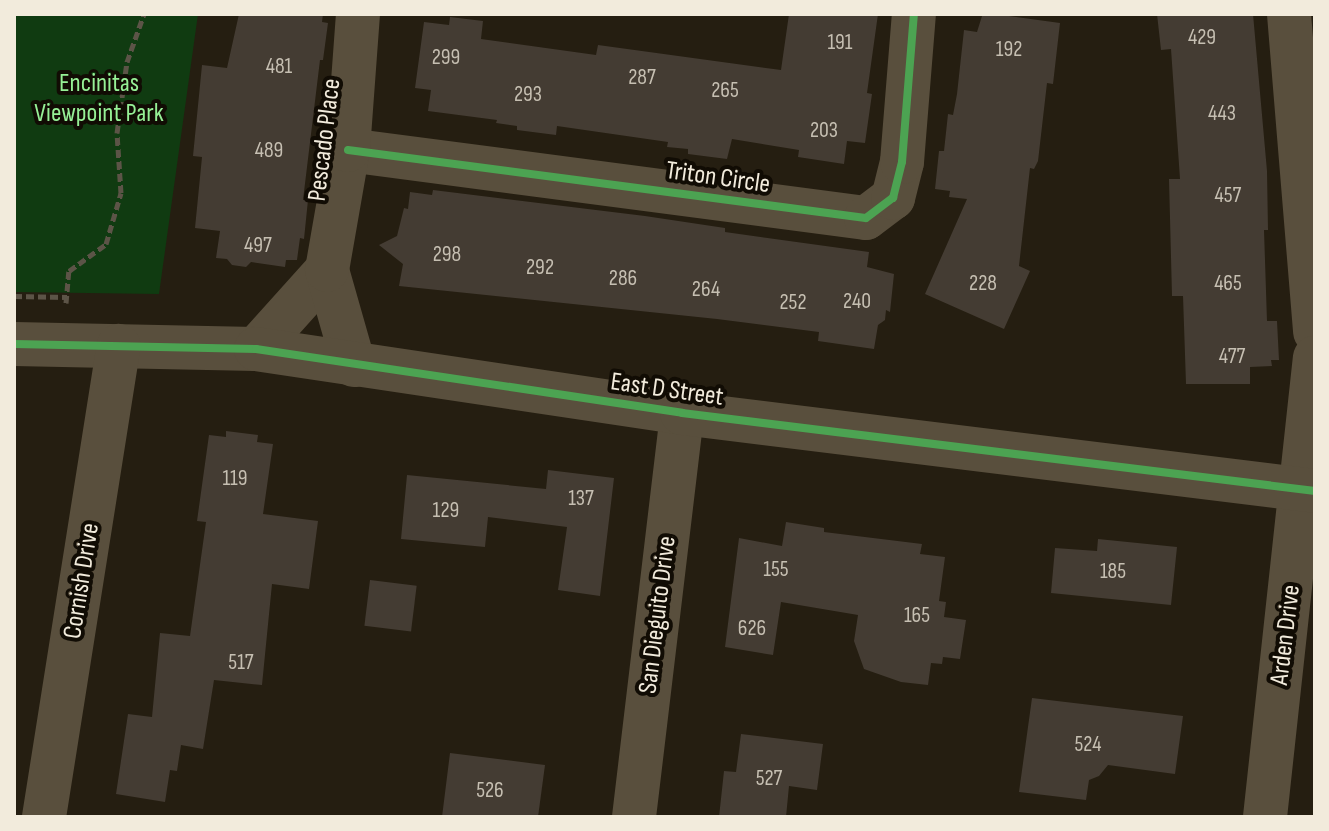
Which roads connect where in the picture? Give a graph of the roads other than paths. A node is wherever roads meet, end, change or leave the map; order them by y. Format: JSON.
{"nodes":[{"id":1,"x":358,"y":14,"type":"edge"},
{"id":2,"x":914,"y":14,"type":"edge"},
{"id":3,"x":1289,"y":14,"type":"edge"},
{"id":4,"x":348,"y":150,"type":"junction"},
{"id":5,"x":327,"y":270,"type":"junction"},
{"id":6,"x":1315,"y":332,"type":"edge"},
{"id":7,"x":14,"y":344,"type":"edge"},
{"id":8,"x":119,"y":346,"type":"junction"},
{"id":9,"x":256,"y":349,"type":"junction"},
{"id":10,"x":1315,"y":358,"type":"edge"},
{"id":11,"x":354,"y":365,"type":"junction"},
{"id":12,"x":682,"y":413,"type":"junction"},
{"id":13,"x":1309,"y":490,"type":"edge"},
{"id":14,"x":44,"y":817,"type":"edge"},
{"id":15,"x":634,"y":817,"type":"edge"},
{"id":16,"x":1265,"y":817,"type":"edge"}],
"edges":[{"from":1,"to":4,"type":"street","name":"Pescado Place"},
{"from":2,"to":4,"type":"street","name":"Triton Circle"},
{"from":3,"to":6,"type":"street"},
{"from":4,"to":5,"type":"street","name":"Pescado Place"},
{"from":5,"to":9,"type":"street"},
{"from":5,"to":11,"type":"street","name":"Pescado Place"},
{"from":7,"to":8,"type":"street","name":"East D Street"},
{"from":8,"to":9,"type":"street","name":"East D Street"},
{"from":8,"to":14,"type":"street","name":"Cornish Drive"},
{"from":9,"to":11,"type":"street","name":"East D Street"},
{"from":10,"to":13,"type":"street","name":"Arden Drive"},
{"from":11,"to":12,"type":"street","name":"East D Street"},
{"from":12,"to":13,"type":"street","name":"East D Street"},
{"from":12,"to":15,"type":"street","name":"San Dieguito Drive"},
{"from":13,"to":16,"type":"street","name":"Arden Drive"}]}
